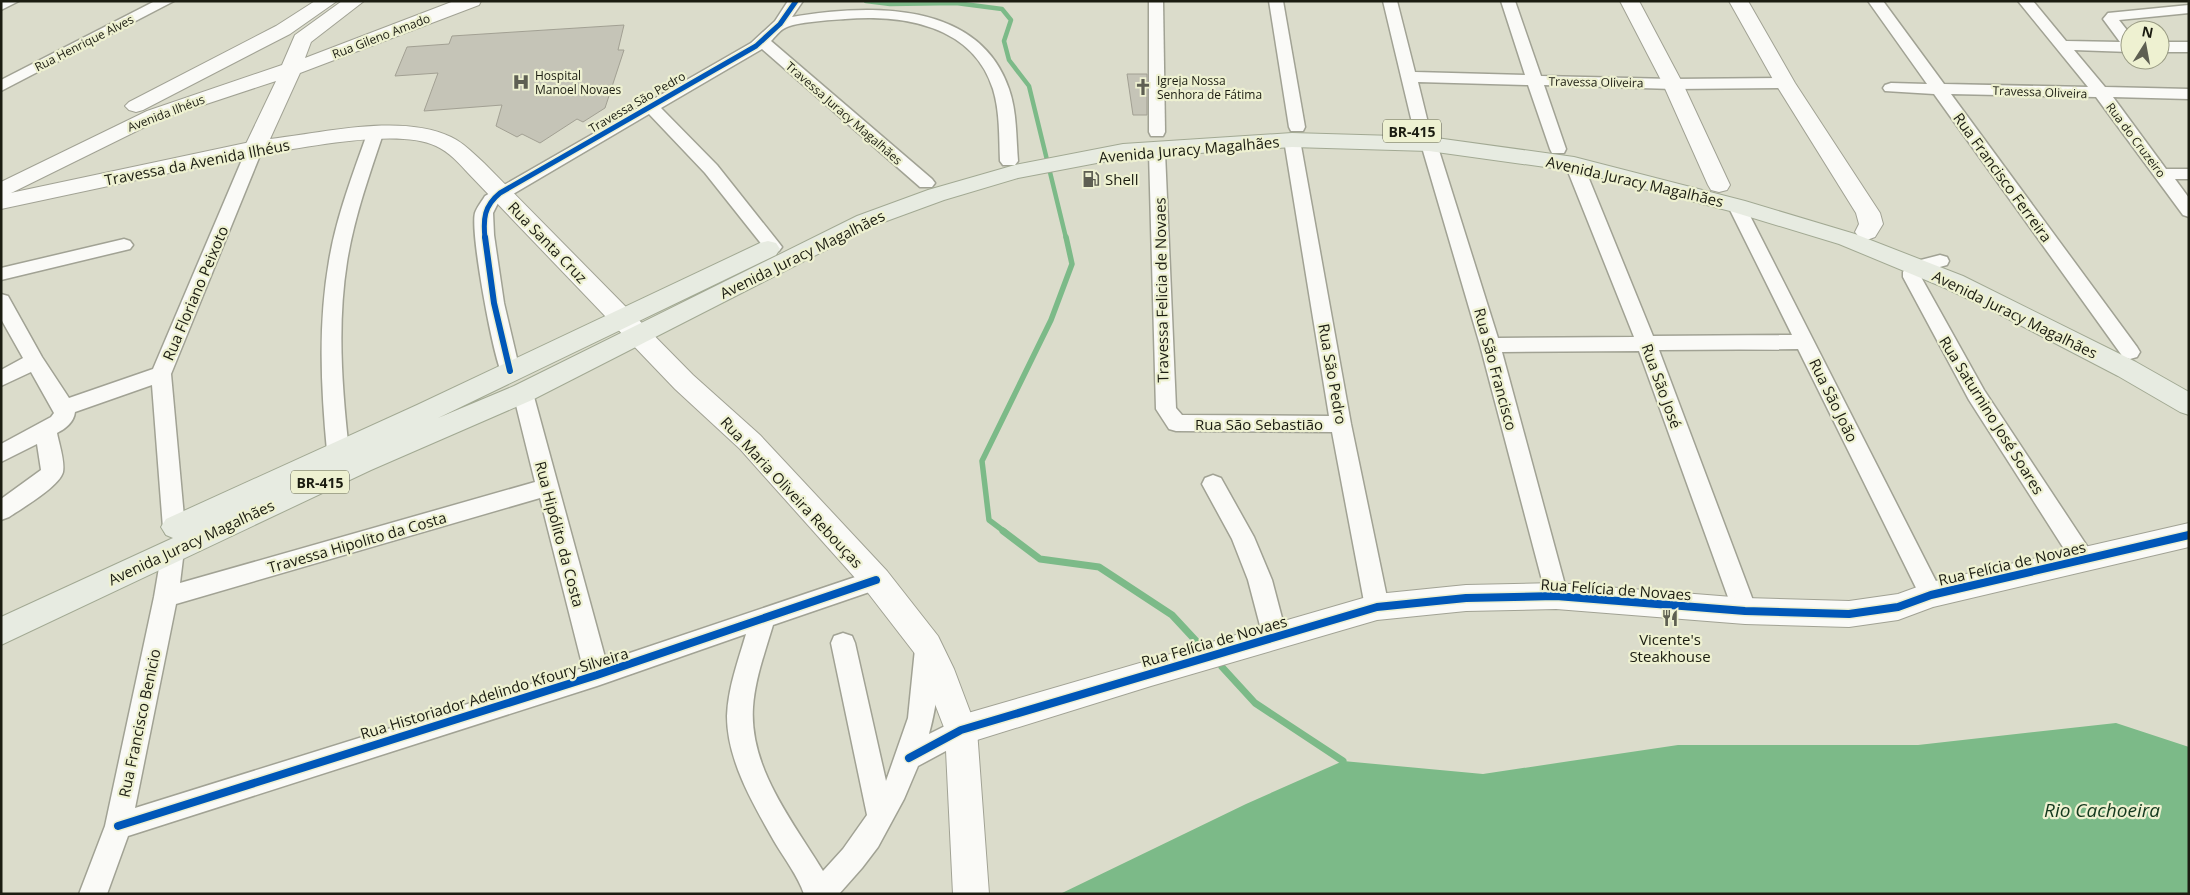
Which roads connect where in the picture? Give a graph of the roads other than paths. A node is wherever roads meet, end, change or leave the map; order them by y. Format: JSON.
{"nodes":[{"id":1,"x":12,"y":1,"type":"edge"},
{"id":2,"x":167,"y":1,"type":"edge"},
{"id":3,"x":328,"y":1,"type":"edge"},
{"id":4,"x":355,"y":1,"type":"edge"},
{"id":5,"x":472,"y":1,"type":"edge"},
{"id":6,"x":796,"y":1,"type":"edge"},
{"id":7,"x":1156,"y":1,"type":"edge"},
{"id":8,"x":1276,"y":1,"type":"edge"},
{"id":9,"x":1390,"y":1,"type":"edge"},
{"id":10,"x":1508,"y":1,"type":"edge"},
{"id":11,"x":1629,"y":1,"type":"edge"},
{"id":12,"x":1738,"y":1,"type":"edge"},
{"id":13,"x":1875,"y":1,"type":"edge"},
{"id":14,"x":2025,"y":1,"type":"edge"},
{"id":15,"x":1,"y":6,"type":"edge"},
{"id":16,"x":2189,"y":9,"type":"edge"},
{"id":17,"x":780,"y":24,"type":"junction"},
{"id":18,"x":2120,"y":33,"type":"edge"},
{"id":19,"x":763,"y":42,"type":"junction"},
{"id":20,"x":2061,"y":45,"type":"junction"},
{"id":21,"x":2120,"y":45,"type":"edge"},
{"id":22,"x":252,"y":47,"type":"junction"},
{"id":23,"x":2170,"y":47,"type":"edge"},
{"id":24,"x":2189,"y":47,"type":"edge"},
{"id":25,"x":298,"y":50,"type":"junction"},
{"id":26,"x":334,"y":55,"type":"junction"},
{"id":27,"x":291,"y":70,"type":"junction"},
{"id":28,"x":1408,"y":77,"type":"junction"},
{"id":29,"x":1536,"y":81,"type":"junction"},
{"id":30,"x":1785,"y":83,"type":"junction"},
{"id":31,"x":1673,"y":84,"type":"junction"},
{"id":32,"x":1,"y":86,"type":"edge"},
{"id":33,"x":1891,"y":88,"type":"dead end"},
{"id":34,"x":1939,"y":89,"type":"junction"},
{"id":35,"x":2102,"y":94,"type":"junction"},
{"id":36,"x":2189,"y":94,"type":"edge"},
{"id":37,"x":652,"y":108,"type":"junction"},
{"id":38,"x":1295,"y":133,"type":"junction"},
{"id":39,"x":375,"y":134,"type":"junction"},
{"id":40,"x":424,"y":135,"type":"joint"},
{"id":41,"x":1425,"y":138,"type":"junction"},
{"id":42,"x":1157,"y":142,"type":"junction"},
{"id":43,"x":255,"y":148,"type":"junction"},
{"id":44,"x":1566,"y":156,"type":"junction"},
{"id":45,"x":1009,"y":160,"type":"junction"},
{"id":46,"x":2162,"y":174,"type":"junction"},
{"id":47,"x":2189,"y":174,"type":"edge"},
{"id":48,"x":1,"y":175,"type":"edge"},
{"id":49,"x":926,"y":183,"type":"junction"},
{"id":50,"x":1719,"y":185,"type":"junction"},
{"id":51,"x":1,"y":191,"type":"edge"},
{"id":52,"x":500,"y":192,"type":"junction"},
{"id":53,"x":1,"y":202,"type":"edge"},
{"id":54,"x":1737,"y":206,"type":"junction"},
{"id":55,"x":2189,"y":210,"type":"edge"},
{"id":56,"x":1857,"y":236,"type":"junction"},
{"id":57,"x":124,"y":245,"type":"dead end"},
{"id":58,"x":773,"y":247,"type":"junction"},
{"id":59,"x":1940,"y":261,"type":"junction"},
{"id":60,"x":1916,"y":267,"type":"junction"},
{"id":61,"x":1,"y":274,"type":"edge"},
{"id":62,"x":1,"y":301,"type":"edge"},
{"id":63,"x":631,"y":326,"type":"junction"},
{"id":64,"x":1806,"y":342,"type":"junction"},
{"id":65,"x":1646,"y":343,"type":"junction"},
{"id":66,"x":1490,"y":345,"type":"junction"},
{"id":67,"x":2130,"y":352,"type":"junction"},
{"id":68,"x":34,"y":361,"type":"junction"},
{"id":69,"x":161,"y":374,"type":"junction"},
{"id":70,"x":1,"y":378,"type":"edge"},
{"id":71,"x":517,"y":382,"type":"junction"},
{"id":72,"x":2189,"y":385,"type":"edge"},
{"id":73,"x":2189,"y":405,"type":"edge"},
{"id":74,"x":64,"y":408,"type":"junction"},
{"id":75,"x":1176,"y":423,"type":"joint"},
{"id":76,"x":1341,"y":424,"type":"junction"},
{"id":77,"x":46,"y":430,"type":"junction"},
{"id":78,"x":338,"y":451,"type":"junction"},
{"id":79,"x":1,"y":454,"type":"edge"},
{"id":80,"x":1214,"y":484,"type":"dead end"},
{"id":81,"x":548,"y":487,"type":"junction"},
{"id":82,"x":1,"y":510,"type":"edge"},
{"id":83,"x":2189,"y":536,"type":"edge"},
{"id":84,"x":174,"y":539,"type":"junction"},
{"id":85,"x":2083,"y":559,"type":"junction"},
{"id":86,"x":876,"y":580,"type":"junction"},
{"id":87,"x":1931,"y":595,"type":"junction"},
{"id":88,"x":1556,"y":596,"type":"junction"},
{"id":89,"x":166,"y":597,"type":"junction"},
{"id":90,"x":1377,"y":607,"type":"junction"},
{"id":91,"x":1745,"y":611,"type":"junction"},
{"id":92,"x":1,"y":612,"type":"edge"},
{"id":93,"x":763,"y":618,"type":"junction"},
{"id":94,"x":1,"y":632,"type":"edge"},
{"id":95,"x":1275,"y":637,"type":"junction"},
{"id":96,"x":843,"y":643,"type":"dead end"},
{"id":97,"x":927,"y":646,"type":"junction"},
{"id":98,"x":597,"y":675,"type":"junction"},
{"id":99,"x":961,"y":730,"type":"junction"},
{"id":100,"x":909,"y":758,"type":"junction"},
{"id":101,"x":881,"y":817,"type":"junction"},
{"id":102,"x":118,"y":826,"type":"junction"},
{"id":103,"x":819,"y":893,"type":"edge"},
{"id":104,"x":93,"y":894,"type":"edge"},
{"id":105,"x":971,"y":894,"type":"edge"}],
"edges":[{"from":1,"to":15,"type":"street"},
{"from":2,"to":32,"type":"street","name":"Rua Henrique Alves"},
{"from":3,"to":22,"type":"main road","name":"Avenida Ilhéus"},
{"from":4,"to":25,"type":"main road"},
{"from":5,"to":26,"type":"main road","name":"Rua Gileno Amado"},
{"from":6,"to":17,"type":"street"},
{"from":7,"to":42,"type":"street"},
{"from":8,"to":38,"type":"street","name":"Rua São Pedro"},
{"from":9,"to":28,"type":"street","name":"Rua São Francisco"},
{"from":10,"to":29,"type":"street","name":"Rua São José"},
{"from":11,"to":31,"type":"main road"},
{"from":12,"to":30,"type":"main road"},
{"from":13,"to":34,"type":"street","name":"Rua Francisco Ferreira"},
{"from":14,"to":20,"type":"street","name":"Rua do Cruzeiro"},
{"from":16,"to":18,"type":"street"},
{"from":17,"to":19,"type":"street","name":"Travessa São Pedro"},
{"from":17,"to":45,"type":"street"},
{"from":19,"to":37,"type":"street","name":"Travessa São Pedro"},
{"from":19,"to":49,"type":"street","name":"Travessa Juracy Magalhães"},
{"from":20,"to":21,"type":"street"},
{"from":20,"to":35,"type":"street","name":"Rua do Cruzeiro"},
{"from":22,"to":25,"type":"main road","name":"Avenida Ilhéus"},
{"from":22,"to":48,"type":"main road","name":"Avenida Ilhéus"},
{"from":23,"to":24,"type":"street"},
{"from":25,"to":26,"type":"main road","name":"Avenida Ilhéus"},
{"from":25,"to":27,"type":"main road"},
{"from":26,"to":27,"type":"main road","name":"Rua Gileno Amado"},
{"from":27,"to":43,"type":"main road","name":"Rua Floriano Peixoto"},
{"from":27,"to":51,"type":"main road","name":"Avenida Ilhéus"},
{"from":28,"to":29,"type":"street","name":"Travessa Oliveira"},
{"from":28,"to":41,"type":"street","name":"Rua São Francisco"},
{"from":29,"to":31,"type":"street","name":"Travessa Oliveira"},
{"from":29,"to":44,"type":"street","name":"Rua São José"},
{"from":30,"to":31,"type":"street","name":"Travessa Oliveira"},
{"from":30,"to":56,"type":"main road"},
{"from":31,"to":50,"type":"main road"},
{"from":33,"to":34,"type":"street","name":"Travessa Oliveira"},
{"from":34,"to":35,"type":"street","name":"Travessa Oliveira"},
{"from":34,"to":67,"type":"street","name":"Rua Francisco Ferreira"},
{"from":35,"to":36,"type":"street","name":"Travessa Oliveira"},
{"from":35,"to":46,"type":"street","name":"Rua do Cruzeiro"},
{"from":37,"to":52,"type":"street","name":"Travessa São Pedro"},
{"from":37,"to":58,"type":"street"},
{"from":38,"to":41,"type":"main road","name":"Avenida Juracy Magalhães","number":"BR-415"},
{"from":38,"to":42,"type":"main road","name":"Avenida Juracy Magalhães","number":"BR-415"},
{"from":38,"to":76,"type":"street","name":"Rua São Pedro"},
{"from":39,"to":40,"type":"main road","name":"Travessa da Avenida Ilhéus"},
{"from":39,"to":43,"type":"main road","name":"Travessa da Avenida Ilhéus"},
{"from":39,"to":78,"type":"street"},
{"from":40,"to":52,"type":"main road","name":"Rua Santa Cruz"},
{"from":41,"to":44,"type":"main road","name":"Avenida Juracy Magalhães","number":"BR-415"},
{"from":41,"to":66,"type":"street","name":"Rua São Francisco"},
{"from":42,"to":45,"type":"main road","name":"Avenida Juracy Magalhães","number":"BR-415"},
{"from":42,"to":63,"type":"main road","name":"Avenida Juracy Magalhães","number":"BR-415"},
{"from":42,"to":75,"type":"street","name":"Travessa Felicia de Novaes"},
{"from":43,"to":53,"type":"main road","name":"Travessa da Avenida Ilhéus"},
{"from":43,"to":69,"type":"street","name":"Rua Floriano Peixoto"},
{"from":44,"to":50,"type":"main road","name":"Avenida Juracy Magalhães","number":"BR-415"},
{"from":44,"to":54,"type":"main road","name":"Avenida Juracy Magalhães","number":"BR-415"},
{"from":44,"to":65,"type":"street","name":"Rua São José"},
{"from":45,"to":49,"type":"main road","name":"Avenida Juracy Magalhães","number":"BR-415"},
{"from":46,"to":47,"type":"street"},
{"from":46,"to":55,"type":"street","name":"Rua do Cruzeiro"},
{"from":49,"to":58,"type":"main road","name":"Avenida Juracy Magalhães","number":"BR-415"},
{"from":50,"to":56,"type":"main road","name":"Avenida Juracy Magalhães","number":"BR-415"},
{"from":52,"to":63,"type":"main road","name":"Rua Santa Cruz"},
{"from":52,"to":71,"type":"street","name":"Rua Hipólito da Costa"},
{"from":54,"to":56,"type":"main road","name":"Avenida Juracy Magalhães","number":"BR-415"},
{"from":54,"to":64,"type":"street","name":"Rua São João"},
{"from":56,"to":59,"type":"main road","name":"Avenida Juracy Magalhães","number":"BR-415"},
{"from":56,"to":60,"type":"main road","name":"Avenida Juracy Magalhães","number":"BR-415"},
{"from":57,"to":61,"type":"street"},
{"from":58,"to":63,"type":"main road","name":"Avenida Juracy Magalhães","number":"BR-415"},
{"from":59,"to":60,"type":"street"},
{"from":59,"to":67,"type":"main road","name":"Avenida Juracy Magalhães","number":"BR-415"},
{"from":60,"to":73,"type":"main road","name":"Avenida Juracy Magalhães","number":"BR-415"},
{"from":60,"to":85,"type":"street","name":"Rua Saturnino José Soares"},
{"from":62,"to":68,"type":"street"},
{"from":63,"to":71,"type":"main road","name":"Avenida Juracy Magalhães","number":"BR-415"},
{"from":63,"to":86,"type":"main road","name":"Rua Maria Oliveira Rebouças"},
{"from":64,"to":65,"type":"street"},
{"from":64,"to":87,"type":"street","name":"Rua São João"},
{"from":65,"to":66,"type":"street"},
{"from":65,"to":91,"type":"street","name":"Rua São José"},
{"from":66,"to":88,"type":"street","name":"Rua São Francisco"},
{"from":67,"to":72,"type":"main road","name":"Avenida Juracy Magalhães","number":"BR-415"},
{"from":68,"to":70,"type":"street"},
{"from":68,"to":74,"type":"street"},
{"from":69,"to":74,"type":"street"},
{"from":69,"to":84,"type":"street","name":"Rua Floriano Peixoto"},
{"from":71,"to":78,"type":"main road","name":"Avenida Juracy Magalhães","number":"BR-415"},
{"from":71,"to":81,"type":"street","name":"Rua Hipólito da Costa"},
{"from":71,"to":84,"type":"main road","name":"Avenida Juracy Magalhães","number":"BR-415"},
{"from":74,"to":77,"type":"street"},
{"from":75,"to":76,"type":"street","name":"Rua São Sebastião"},
{"from":76,"to":90,"type":"street","name":"Rua São Pedro"},
{"from":77,"to":79,"type":"street"},
{"from":77,"to":82,"type":"street"},
{"from":78,"to":84,"type":"main road","name":"Avenida Juracy Magalhães","number":"BR-415"},
{"from":80,"to":95,"type":"street"},
{"from":81,"to":89,"type":"street","name":"Travessa Hipolito da Costa"},
{"from":81,"to":98,"type":"street","name":"Rua Hipólito da Costa"},
{"from":83,"to":85,"type":"main road","name":"Rua Felícia de Novaes"},
{"from":84,"to":89,"type":"street","name":"Rua Francisco Benicio"},
{"from":84,"to":92,"type":"main road","name":"Avenida Juracy Magalhães","number":"BR-415"},
{"from":84,"to":94,"type":"main road","name":"Avenida Juracy Magalhães","number":"BR-415"},
{"from":85,"to":87,"type":"main road","name":"Rua Felícia de Novaes"},
{"from":86,"to":93,"type":"street","name":"Rua Historiador Adelindo Kfoury Silveira"},
{"from":86,"to":97,"type":"main road","name":"Rua Maria Oliveira Rebouças"},
{"from":87,"to":91,"type":"main road","name":"Rua Felícia de Novaes"},
{"from":88,"to":90,"type":"main road","name":"Rua Felícia de Novaes"},
{"from":88,"to":91,"type":"main road","name":"Rua Felícia de Novaes"},
{"from":89,"to":102,"type":"street","name":"Rua Francisco Benicio"},
{"from":90,"to":95,"type":"main road","name":"Rua Felícia de Novaes"},
{"from":93,"to":98,"type":"street","name":"Rua Historiador Adelindo Kfoury Silveira"},
{"from":93,"to":103,"type":"street"},
{"from":95,"to":99,"type":"main road","name":"Rua Felícia de Novaes"},
{"from":96,"to":101,"type":"street"},
{"from":97,"to":99,"type":"main road","name":"Rua Maria Oliveira Rebouças"},
{"from":97,"to":100,"type":"street"},
{"from":98,"to":102,"type":"street","name":"Rua Historiador Adelindo Kfoury Silveira"},
{"from":99,"to":100,"type":"street"},
{"from":99,"to":105,"type":"main road","name":"Rua Maria Oliveira Rebouças"},
{"from":100,"to":101,"type":"street"},
{"from":101,"to":103,"type":"street"},
{"from":102,"to":104,"type":"street","name":"Rua Francisco Benicio"}]}
